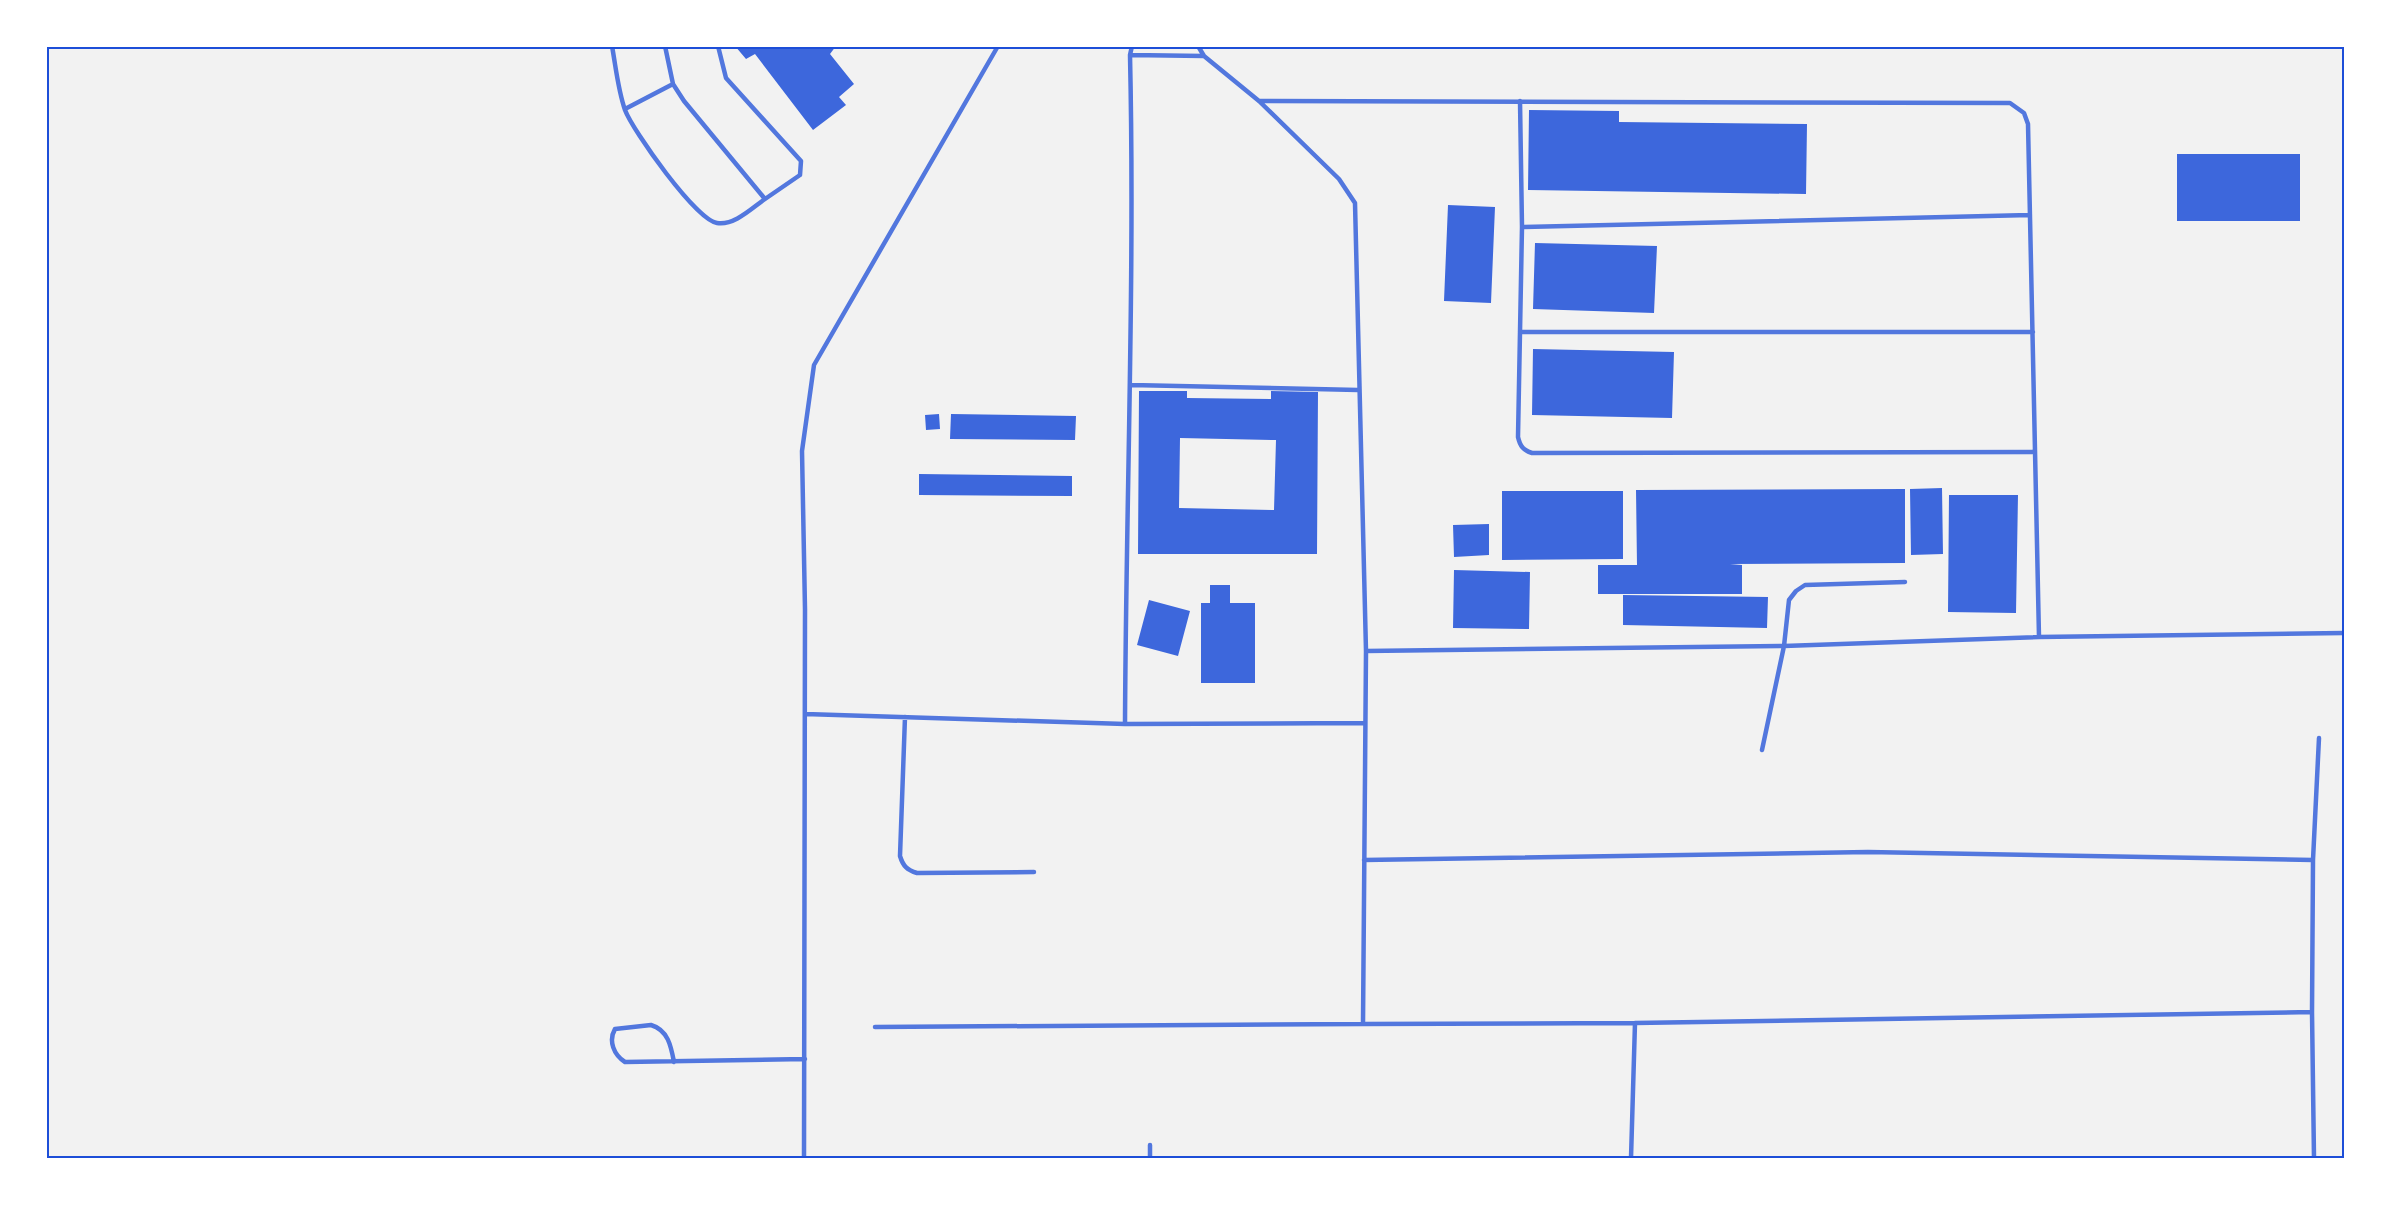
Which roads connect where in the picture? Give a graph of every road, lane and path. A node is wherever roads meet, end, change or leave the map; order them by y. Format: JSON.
{"nodes":[{"id":1,"x":612,"y":46,"type":"edge"},
{"id":2,"x":665,"y":46,"type":"edge"},
{"id":3,"x":718,"y":46,"type":"edge"},
{"id":4,"x":998,"y":46,"type":"edge"},
{"id":5,"x":1132,"y":46,"type":"edge"},
{"id":6,"x":1198,"y":46,"type":"edge"},
{"id":7,"x":1130,"y":55,"type":"junction"},
{"id":8,"x":1204,"y":56,"type":"junction"},
{"id":9,"x":673,"y":84,"type":"junction"},
{"id":10,"x":1259,"y":101,"type":"junction"},
{"id":11,"x":1520,"y":101,"type":"junction"},
{"id":12,"x":625,"y":109,"type":"junction"},
{"id":13,"x":765,"y":199,"type":"junction"},
{"id":14,"x":2030,"y":215,"type":"junction"},
{"id":15,"x":1522,"y":227,"type":"junction"},
{"id":16,"x":1520,"y":332,"type":"junction"},
{"id":17,"x":2033,"y":332,"type":"junction"},
{"id":18,"x":1131,"y":386,"type":"junction"},
{"id":19,"x":1358,"y":390,"type":"junction"},
{"id":20,"x":2035,"y":452,"type":"junction"},
{"id":21,"x":1905,"y":582,"type":"dead end"},
{"id":22,"x":2344,"y":633,"type":"edge"},
{"id":23,"x":2039,"y":638,"type":"junction"},
{"id":24,"x":1784,"y":646,"type":"junction"},
{"id":25,"x":1366,"y":651,"type":"junction"},
{"id":26,"x":805,"y":714,"type":"junction"},
{"id":27,"x":905,"y":717,"type":"junction"},
{"id":28,"x":1365,"y":723,"type":"junction"},
{"id":29,"x":1125,"y":724,"type":"junction"},
{"id":30,"x":2319,"y":738,"type":"dead end"},
{"id":31,"x":1762,"y":750,"type":"dead end"},
{"id":32,"x":1364,"y":860,"type":"junction"},
{"id":33,"x":2313,"y":860,"type":"junction"},
{"id":34,"x":1034,"y":872,"type":"dead end"},
{"id":35,"x":2312,"y":1012,"type":"junction"},
{"id":36,"x":1635,"y":1023,"type":"junction"},
{"id":37,"x":1363,"y":1024,"type":"junction"},
{"id":38,"x":875,"y":1027,"type":"dead end"},
{"id":39,"x":805,"y":1059,"type":"junction"},
{"id":40,"x":674,"y":1062,"type":"junction"},
{"id":41,"x":1150,"y":1145,"type":"dead end"},
{"id":42,"x":804,"y":1158,"type":"edge"},
{"id":43,"x":1150,"y":1158,"type":"edge"},
{"id":44,"x":1631,"y":1158,"type":"edge"},
{"id":45,"x":2314,"y":1158,"type":"edge"}],
"edges":[{"from":1,"to":12,"type":"lane"},
{"from":2,"to":9,"type":"lane"},
{"from":3,"to":13,"type":"lane"},
{"from":4,"to":26,"type":"lane"},
{"from":5,"to":7,"type":"lane"},
{"from":6,"to":8,"type":"lane"},
{"from":7,"to":8,"type":"lane"},
{"from":7,"to":18,"type":"lane"},
{"from":8,"to":10,"type":"lane"},
{"from":9,"to":12,"type":"lane"},
{"from":9,"to":13,"type":"lane"},
{"from":10,"to":11,"type":"lane"},
{"from":10,"to":19,"type":"lane"},
{"from":11,"to":14,"type":"lane"},
{"from":11,"to":15,"type":"lane"},
{"from":12,"to":13,"type":"lane"},
{"from":14,"to":15,"type":"lane"},
{"from":14,"to":17,"type":"lane"},
{"from":15,"to":16,"type":"lane"},
{"from":16,"to":17,"type":"lane"},
{"from":16,"to":20,"type":"lane"},
{"from":17,"to":20,"type":"lane"},
{"from":18,"to":19,"type":"lane"},
{"from":18,"to":29,"type":"lane"},
{"from":19,"to":25,"type":"lane"},
{"from":20,"to":23,"type":"lane"},
{"from":21,"to":24,"type":"lane"},
{"from":22,"to":23,"type":"lane"},
{"from":23,"to":24,"type":"lane"},
{"from":24,"to":25,"type":"lane"},
{"from":24,"to":31,"type":"lane"},
{"from":25,"to":28,"type":"lane"},
{"from":26,"to":27,"type":"lane"},
{"from":26,"to":39,"type":"lane"},
{"from":27,"to":29,"type":"lane"},
{"from":27,"to":34,"type":"lane"},
{"from":28,"to":29,"type":"lane"},
{"from":28,"to":32,"type":"lane"},
{"from":30,"to":33,"type":"lane"},
{"from":32,"to":33,"type":"lane"},
{"from":32,"to":37,"type":"lane"},
{"from":33,"to":35,"type":"lane"},
{"from":35,"to":36,"type":"lane"},
{"from":35,"to":45,"type":"lane"},
{"from":36,"to":37,"type":"lane"},
{"from":36,"to":44,"type":"lane"},
{"from":37,"to":38,"type":"lane"},
{"from":39,"to":40,"type":"lane"},
{"from":39,"to":42,"type":"lane"},
{"from":40,"to":40,"type":"lane"},
{"from":41,"to":43,"type":"lane"}]}
